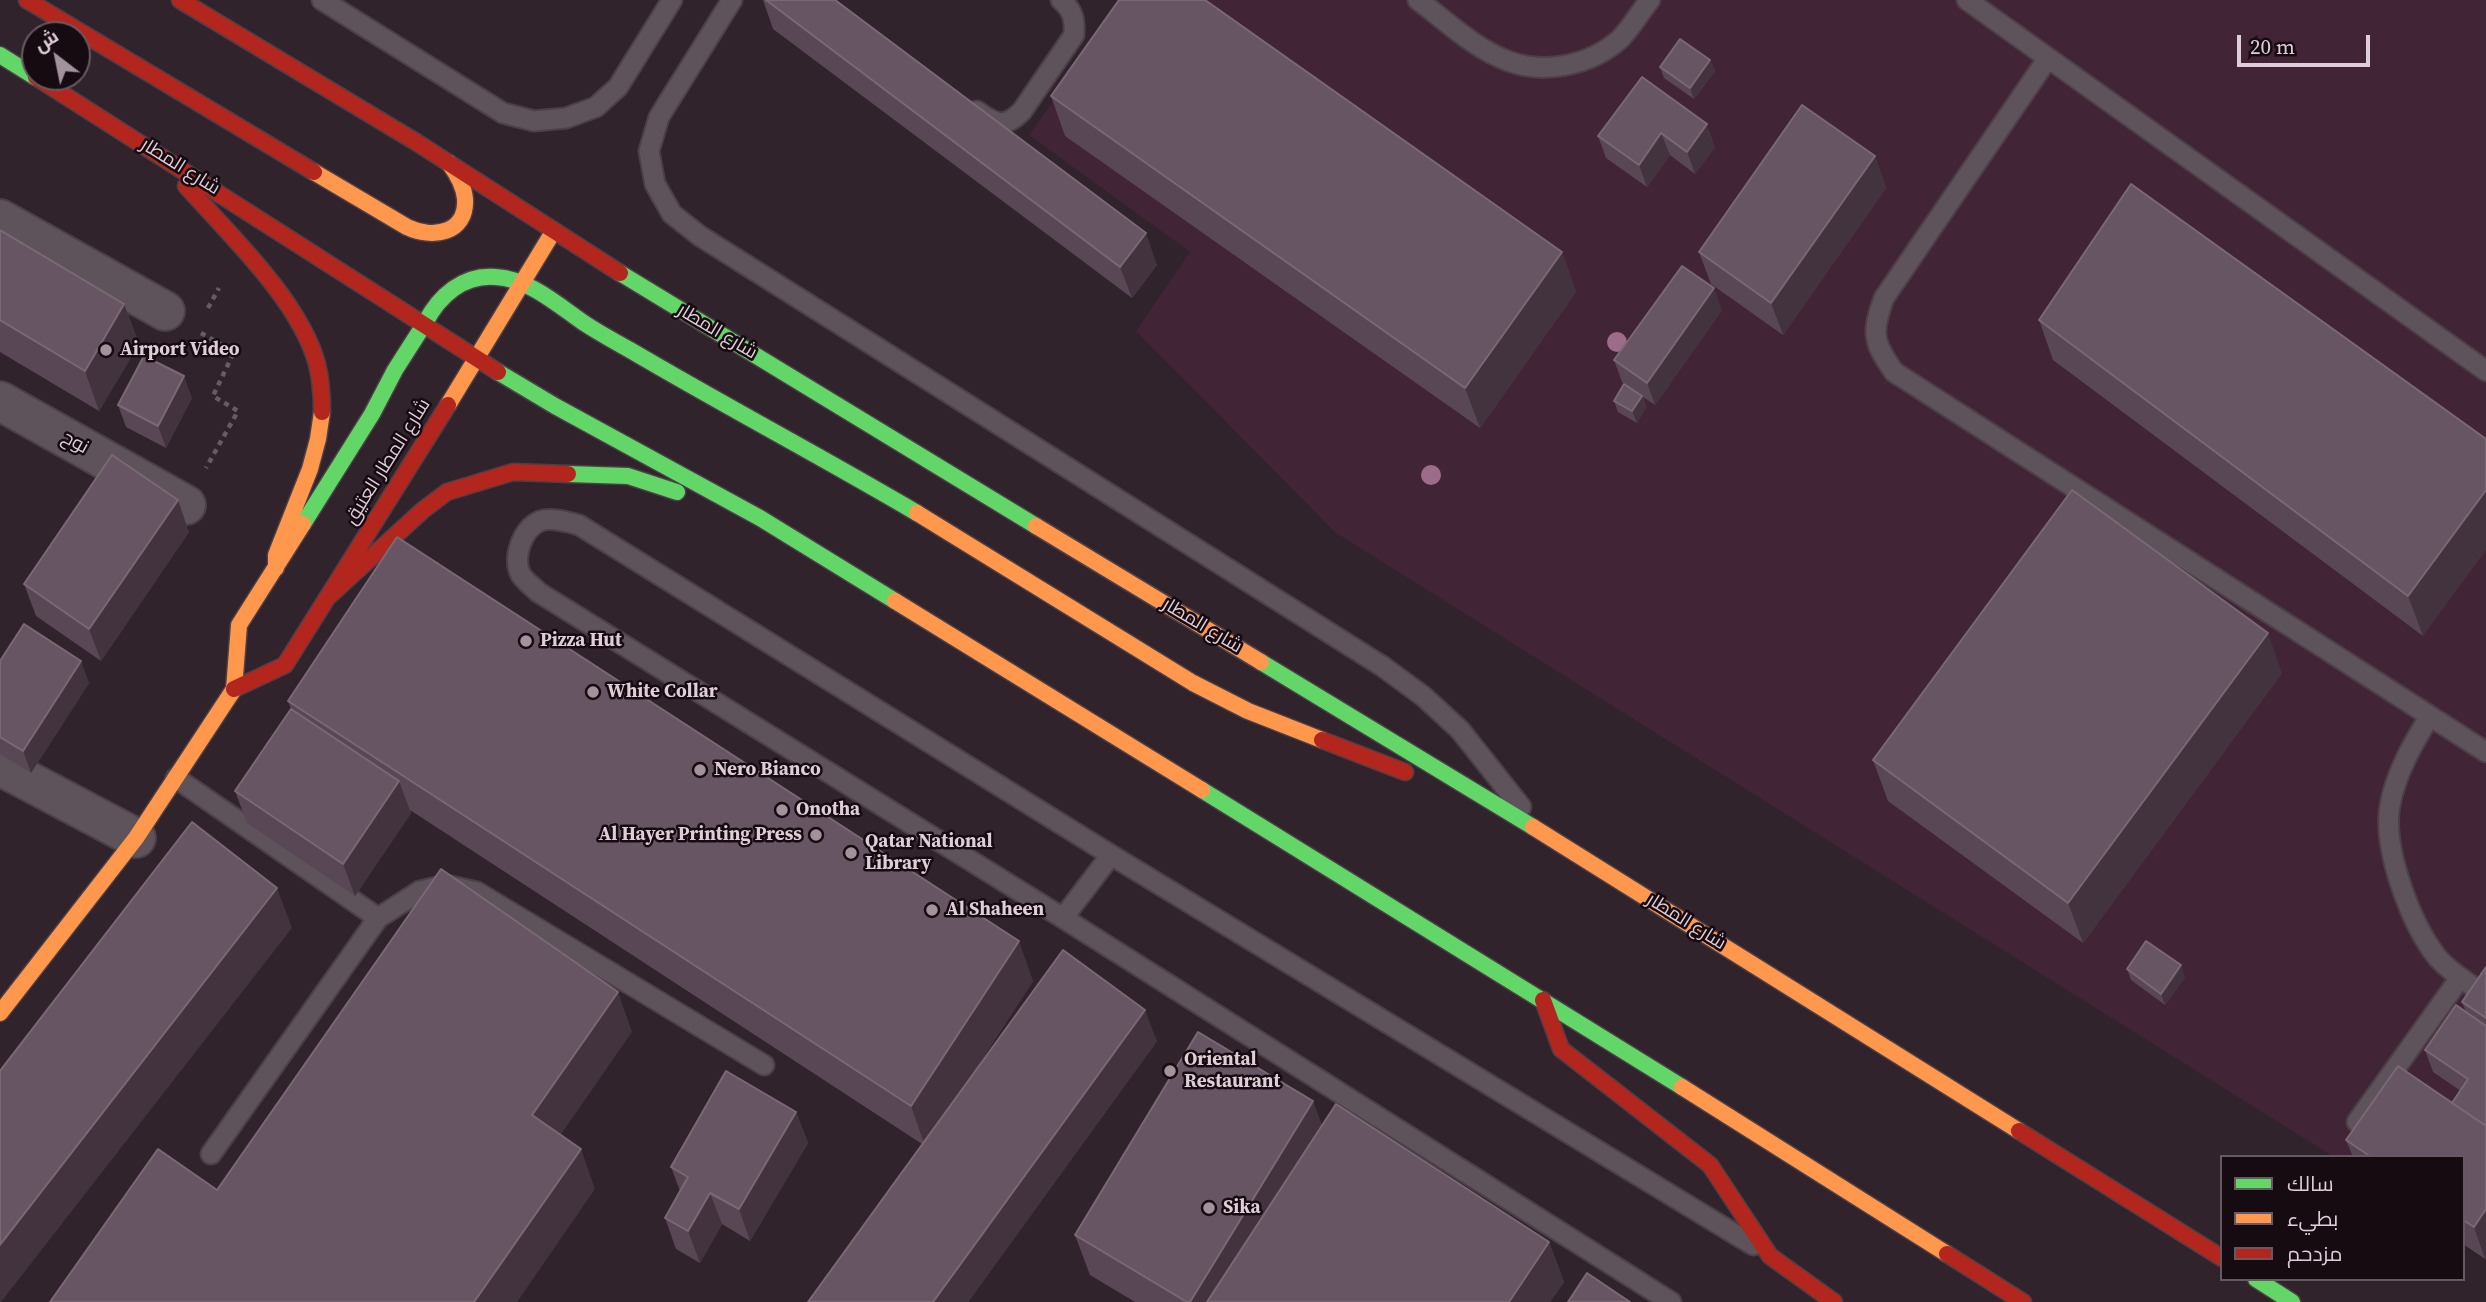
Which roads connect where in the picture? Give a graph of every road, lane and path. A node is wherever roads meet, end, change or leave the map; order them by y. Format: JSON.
{"nodes":[{"id":1,"x":26,"y":0,"type":"edge"},
{"id":2,"x":180,"y":0,"type":"edge"},
{"id":3,"x":322,"y":0,"type":"edge"},
{"id":4,"x":672,"y":0,"type":"edge"},
{"id":5,"x":732,"y":0,"type":"edge"},
{"id":6,"x":1061,"y":0,"type":"edge"},
{"id":7,"x":1418,"y":0,"type":"edge"},
{"id":8,"x":1650,"y":0,"type":"edge"},
{"id":9,"x":1967,"y":0,"type":"edge"},
{"id":10,"x":0,"y":55,"type":"edge"},
{"id":11,"x":2048,"y":58,"type":"junction"},
{"id":12,"x":21,"y":68,"type":"edge"},
{"id":13,"x":57,"y":91,"type":"edge"},
{"id":14,"x":958,"y":97,"type":"edge"},
{"id":15,"x":157,"y":153,"type":"junction"},
{"id":16,"x":449,"y":163,"type":"junction"},
{"id":17,"x":0,"y":219,"type":"edge"},
{"id":18,"x":553,"y":232,"type":"junction"},
{"id":19,"x":241,"y":247,"type":"junction"},
{"id":20,"x":521,"y":284,"type":"junction"},
{"id":21,"x":203,"y":318,"type":"dead end"},
{"id":22,"x":181,"y":321,"type":"joint"},
{"id":23,"x":425,"y":323,"type":"junction"},
{"id":24,"x":477,"y":359,"type":"junction"},
{"id":25,"x":2486,"y":372,"type":"edge"},
{"id":26,"x":0,"y":401,"type":"edge"},
{"id":27,"x":186,"y":505,"type":"joint"},
{"id":28,"x":760,"y":518,"type":"junction"},
{"id":29,"x":276,"y":568,"type":"junction"},
{"id":30,"x":329,"y":596,"type":"junction"},
{"id":31,"x":234,"y":689,"type":"junction"},
{"id":32,"x":2430,"y":716,"type":"junction"},
{"id":33,"x":2486,"y":752,"type":"edge"},
{"id":34,"x":0,"y":766,"type":"edge"},
{"id":35,"x":176,"y":778,"type":"junction"},
{"id":36,"x":1542,"y":832,"type":"junction"},
{"id":37,"x":136,"y":838,"type":"junction"},
{"id":38,"x":1111,"y":855,"type":"junction"},
{"id":39,"x":378,"y":918,"type":"junction"},
{"id":40,"x":1063,"y":918,"type":"junction"},
{"id":41,"x":1543,"y":1000,"type":"junction"},
{"id":42,"x":0,"y":1013,"type":"edge"},
{"id":43,"x":764,"y":1065,"type":"dead end"},
{"id":44,"x":2357,"y":1122,"type":"edge"},
{"id":45,"x":211,"y":1154,"type":"dead end"},
{"id":46,"x":1770,"y":1256,"type":"junction"},
{"id":47,"x":2220,"y":1257,"type":"edge"},
{"id":48,"x":2259,"y":1281,"type":"edge"},
{"id":49,"x":1671,"y":1302,"type":"edge"},
{"id":50,"x":1834,"y":1302,"type":"edge"},
{"id":51,"x":2023,"y":1302,"type":"edge"},
{"id":52,"x":2292,"y":1302,"type":"edge"}],
"edges":[{"from":1,"to":16,"type":"main road"},
{"from":2,"to":16,"type":"main road","name":"شارع المطار"},
{"from":3,"to":4,"type":"lane"},
{"from":5,"to":36,"type":"lane"},
{"from":6,"to":14,"type":"lane"},
{"from":7,"to":8,"type":"lane"},
{"from":9,"to":11,"type":"lane"},
{"from":10,"to":12,"type":"main road","name":"شارع المطار"},
{"from":11,"to":25,"type":"lane"},
{"from":11,"to":32,"type":"lane"},
{"from":13,"to":15,"type":"main road","name":"شارع المطار"},
{"from":15,"to":19,"type":"main road"},
{"from":15,"to":23,"type":"main road","name":"شارع المطار"},
{"from":16,"to":18,"type":"main road","name":"شارع المطار"},
{"from":17,"to":22,"type":"street"},
{"from":18,"to":20,"type":"main road","name":"شارع المطار العتيق"},
{"from":18,"to":36,"type":"main road","name":"شارع المطار"},
{"from":19,"to":21,"type":"path"},
{"from":19,"to":29,"type":"main road"},
{"from":20,"to":23,"type":"main road","name":"شارع المطار العتيق"},
{"from":20,"to":24,"type":"main road","name":"شارع المطار العتيق"},
{"from":20,"to":36,"type":"main road","name":"شارع المطار العتيق"},
{"from":22,"to":27,"type":"path"},
{"from":23,"to":24,"type":"main road","name":"شارع المطار"},
{"from":23,"to":29,"type":"main road","name":"شارع المطار العتيق"},
{"from":24,"to":28,"type":"main road","name":"شارع المطار"},
{"from":24,"to":30,"type":"main road","name":"شارع المطار العتيق"},
{"from":26,"to":27,"type":"street","name":"نوح"},
{"from":28,"to":30,"type":"main road"},
{"from":28,"to":41,"type":"main road","name":"شارع المطار"},
{"from":29,"to":31,"type":"main road","name":"شارع المطار العتيق"},
{"from":30,"to":31,"type":"main road","name":"شارع المطار العتيق"},
{"from":31,"to":35,"type":"main road","name":"شارع المطار العتيق"},
{"from":32,"to":33,"type":"lane"},
{"from":32,"to":44,"type":"lane"},
{"from":34,"to":37,"type":"street"},
{"from":35,"to":37,"type":"main road","name":"شارع المطار العتيق"},
{"from":35,"to":39,"type":"lane"},
{"from":36,"to":47,"type":"main road","name":"شارع المطار"},
{"from":37,"to":42,"type":"main road","name":"شارع المطار العتيق"},
{"from":38,"to":40,"type":"lane"},
{"from":38,"to":40,"type":"lane"},
{"from":38,"to":46,"type":"lane"},
{"from":39,"to":43,"type":"lane"},
{"from":39,"to":45,"type":"lane"},
{"from":40,"to":49,"type":"lane"},
{"from":41,"to":46,"type":"main road"},
{"from":41,"to":51,"type":"main road","name":"شارع المطار"},
{"from":46,"to":50,"type":"main road"},
{"from":48,"to":52,"type":"main road"}]}
